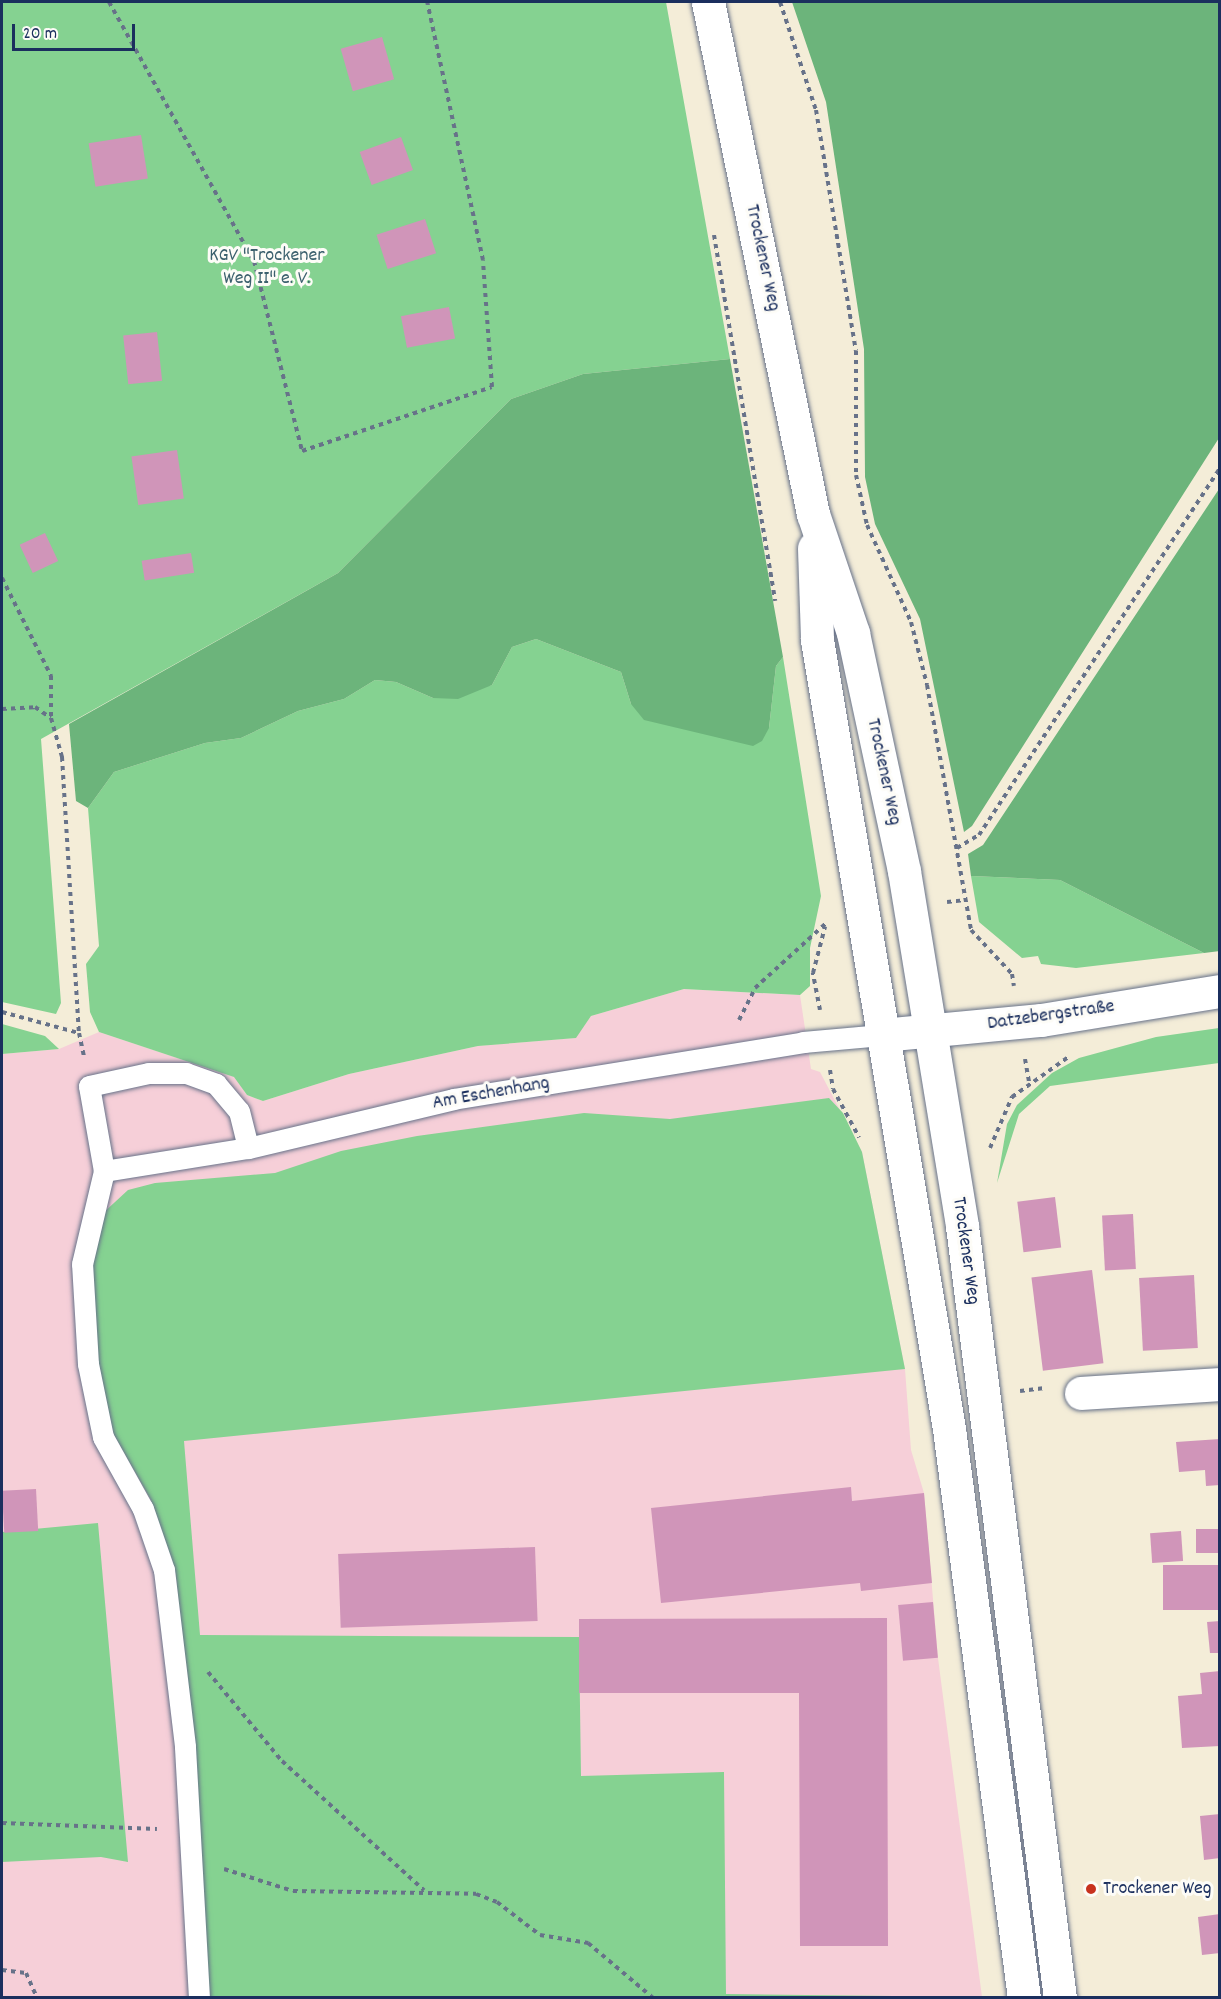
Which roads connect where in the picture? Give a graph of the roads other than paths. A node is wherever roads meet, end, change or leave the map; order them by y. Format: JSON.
{"nodes":[{"id":1,"x":708,"y":2,"type":"edge"},
{"id":2,"x":813,"y":514,"type":"junction"},
{"id":3,"x":1220,"y":991,"type":"edge"},
{"id":4,"x":930,"y":1030,"type":"junction"},
{"id":5,"x":882,"y":1035,"type":"junction"},
{"id":6,"x":248,"y":1148,"type":"junction"},
{"id":7,"x":104,"y":1171,"type":"junction"},
{"id":8,"x":1220,"y":1384,"type":"edge"},
{"id":9,"x":1082,"y":1393,"type":"dead end"},
{"id":10,"x":199,"y":1998,"type":"edge"},
{"id":11,"x":1024,"y":1998,"type":"edge"},
{"id":12,"x":1060,"y":1998,"type":"edge"}],
"edges":[{"from":1,"to":2,"type":"street","name":"Trockener Weg"},
{"from":2,"to":4,"type":"street","name":"Trockener Weg"},
{"from":2,"to":5,"type":"street","name":"Trockener Weg"},
{"from":3,"to":4,"type":"street","name":"Datzebergstraße"},
{"from":4,"to":5,"type":"street","name":"Datzebergstraße"},
{"from":4,"to":12,"type":"street","name":"Trockener Weg"},
{"from":5,"to":6,"type":"lane","name":"Am Eschenhang"},
{"from":5,"to":11,"type":"street","name":"Trockener Weg"},
{"from":6,"to":7,"type":"lane","name":"Am Eschenhang"},
{"from":6,"to":7,"type":"lane"},
{"from":7,"to":10,"type":"lane"},
{"from":8,"to":9,"type":"street"}]}
